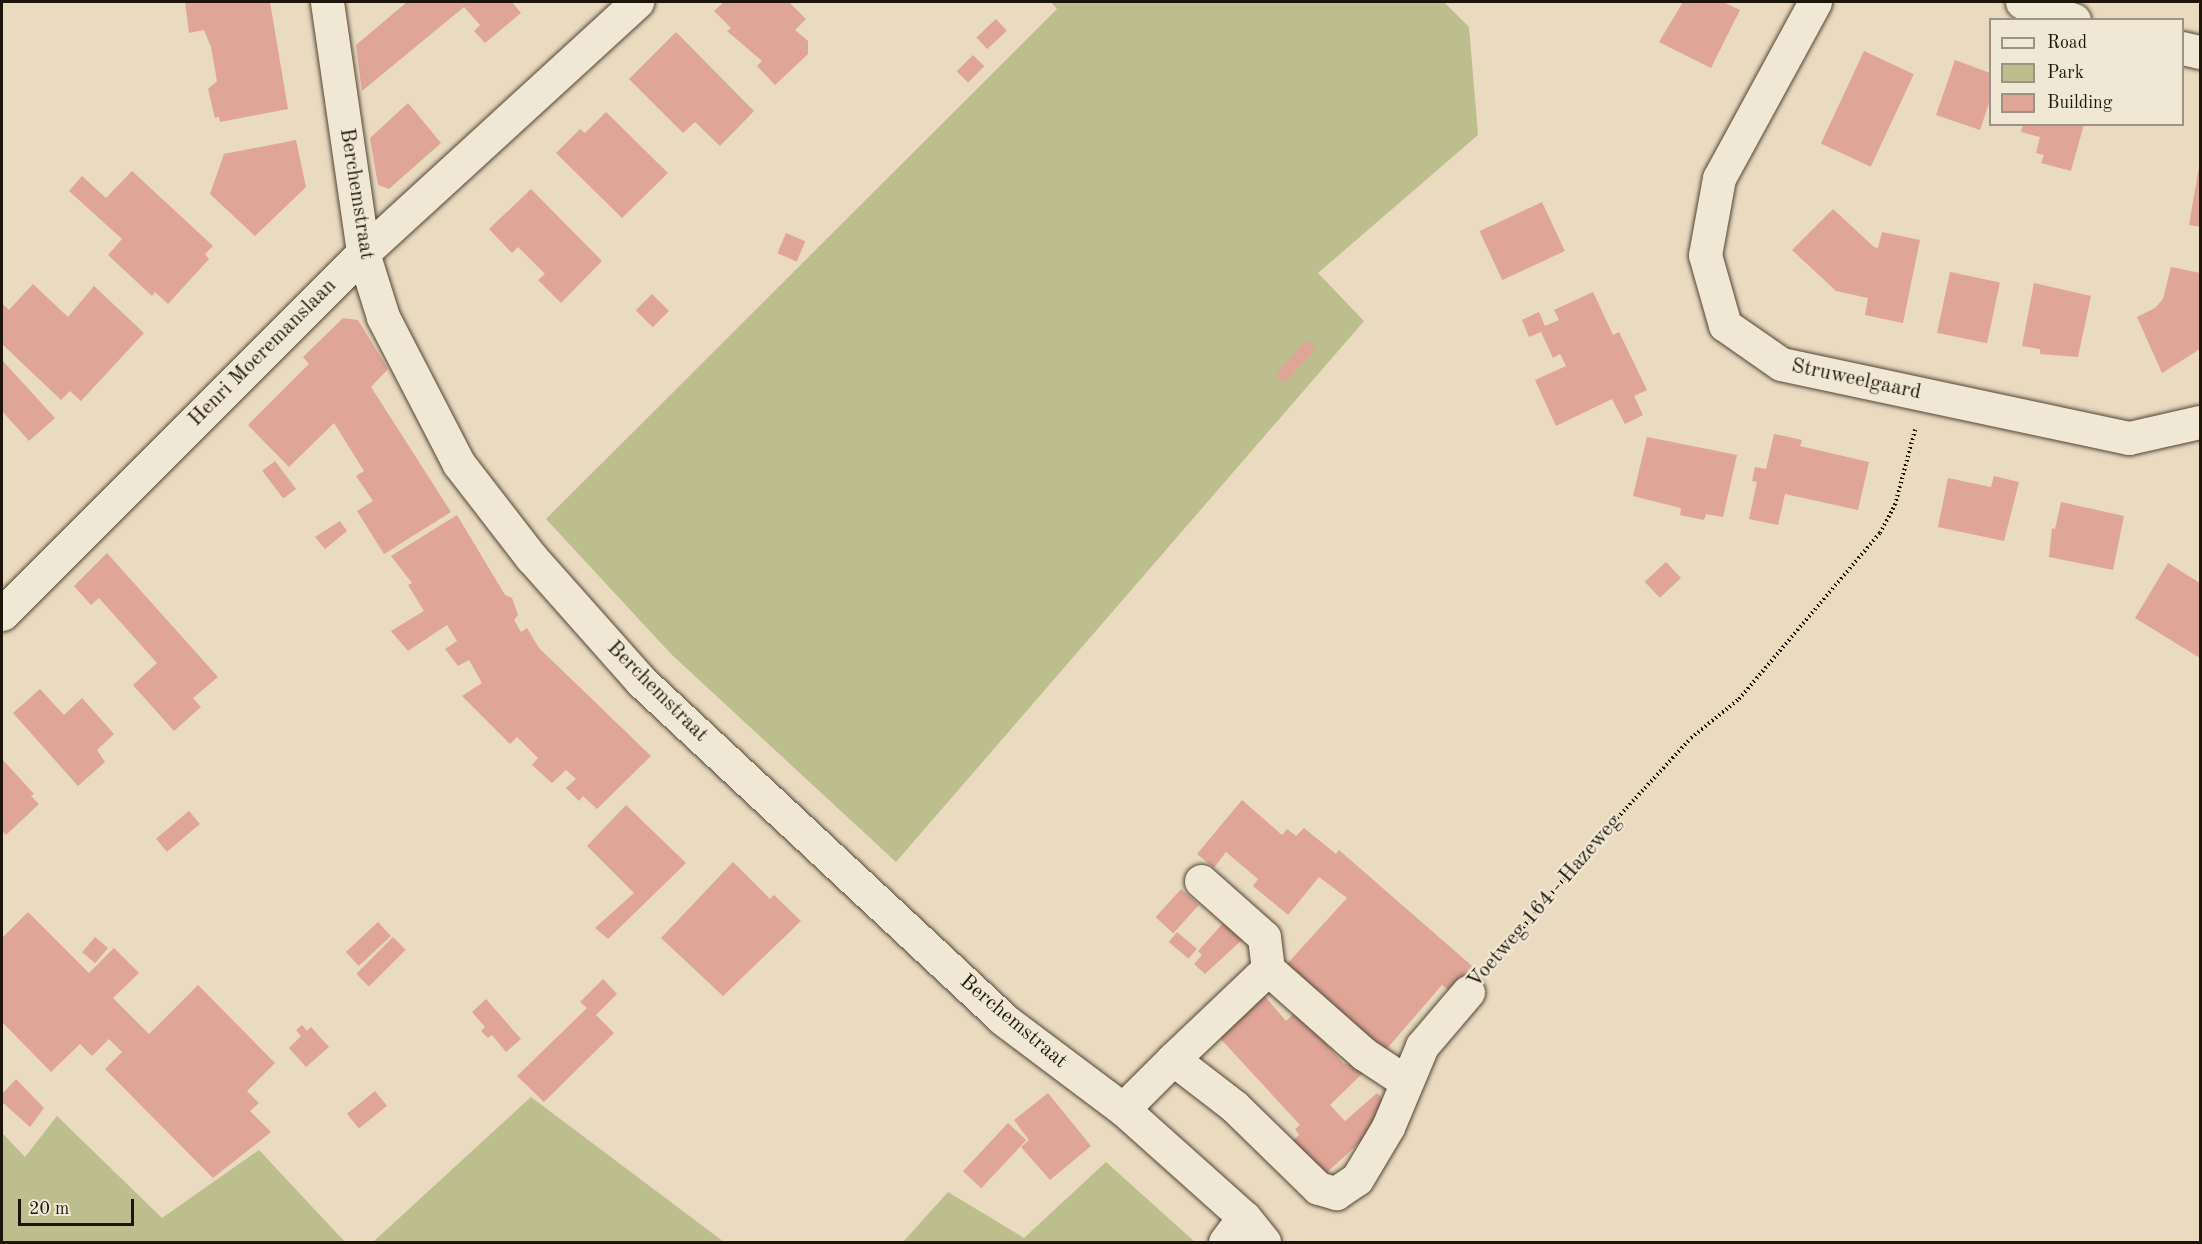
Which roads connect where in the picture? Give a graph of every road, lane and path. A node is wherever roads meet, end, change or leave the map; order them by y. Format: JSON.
{"nodes":[{"id":1,"x":327,"y":2,"type":"edge"},
{"id":2,"x":637,"y":2,"type":"edge"},
{"id":3,"x":1815,"y":2,"type":"edge"},
{"id":4,"x":2022,"y":2,"type":"edge"},
{"id":5,"x":2068,"y":18,"type":"edge"},
{"id":6,"x":2184,"y":48,"type":"edge"},
{"id":7,"x":2200,"y":52,"type":"edge"},
{"id":8,"x":363,"y":253,"type":"junction"},
{"id":9,"x":1928,"y":396,"type":"junction"},
{"id":10,"x":2200,"y":422,"type":"edge"},
{"id":11,"x":2,"y":614,"type":"edge"},
{"id":12,"x":1201,"y":881,"type":"dead end"},
{"id":13,"x":1268,"y":969,"type":"junction"},
{"id":14,"x":1468,"y":992,"type":"joint"},
{"id":15,"x":1173,"y":1059,"type":"junction"},
{"id":16,"x":1405,"y":1081,"type":"junction"},
{"id":17,"x":1123,"y":1109,"type":"junction"},
{"id":18,"x":1234,"y":1230,"type":"edge"},
{"id":19,"x":1264,"y":1242,"type":"edge"}],
"edges":[{"from":1,"to":8,"type":"street","name":"Berchemstraat"},
{"from":2,"to":8,"type":"street","name":"Henri Moeremanslaan"},
{"from":3,"to":9,"type":"street","name":"Struweelgaard"},
{"from":4,"to":5,"type":"street"},
{"from":6,"to":7,"type":"street"},
{"from":8,"to":11,"type":"street","name":"Henri Moeremanslaan"},
{"from":8,"to":17,"type":"street","name":"Berchemstraat"},
{"from":9,"to":10,"type":"street","name":"Struweelgaard"},
{"from":9,"to":14,"type":"path","name":"Voetweg 164 - Hazeweg"},
{"from":12,"to":13,"type":"street"},
{"from":13,"to":15,"type":"street"},
{"from":13,"to":16,"type":"street"},
{"from":14,"to":16,"type":"street","name":"Voetweg 164 - Hazeweg"},
{"from":15,"to":16,"type":"street","name":"Voetweg 164 - Hazeweg"},
{"from":15,"to":17,"type":"street"},
{"from":17,"to":18,"type":"street","name":"Berchemstraat"},
{"from":18,"to":19,"type":"street","name":"Berchemstraat"}]}
